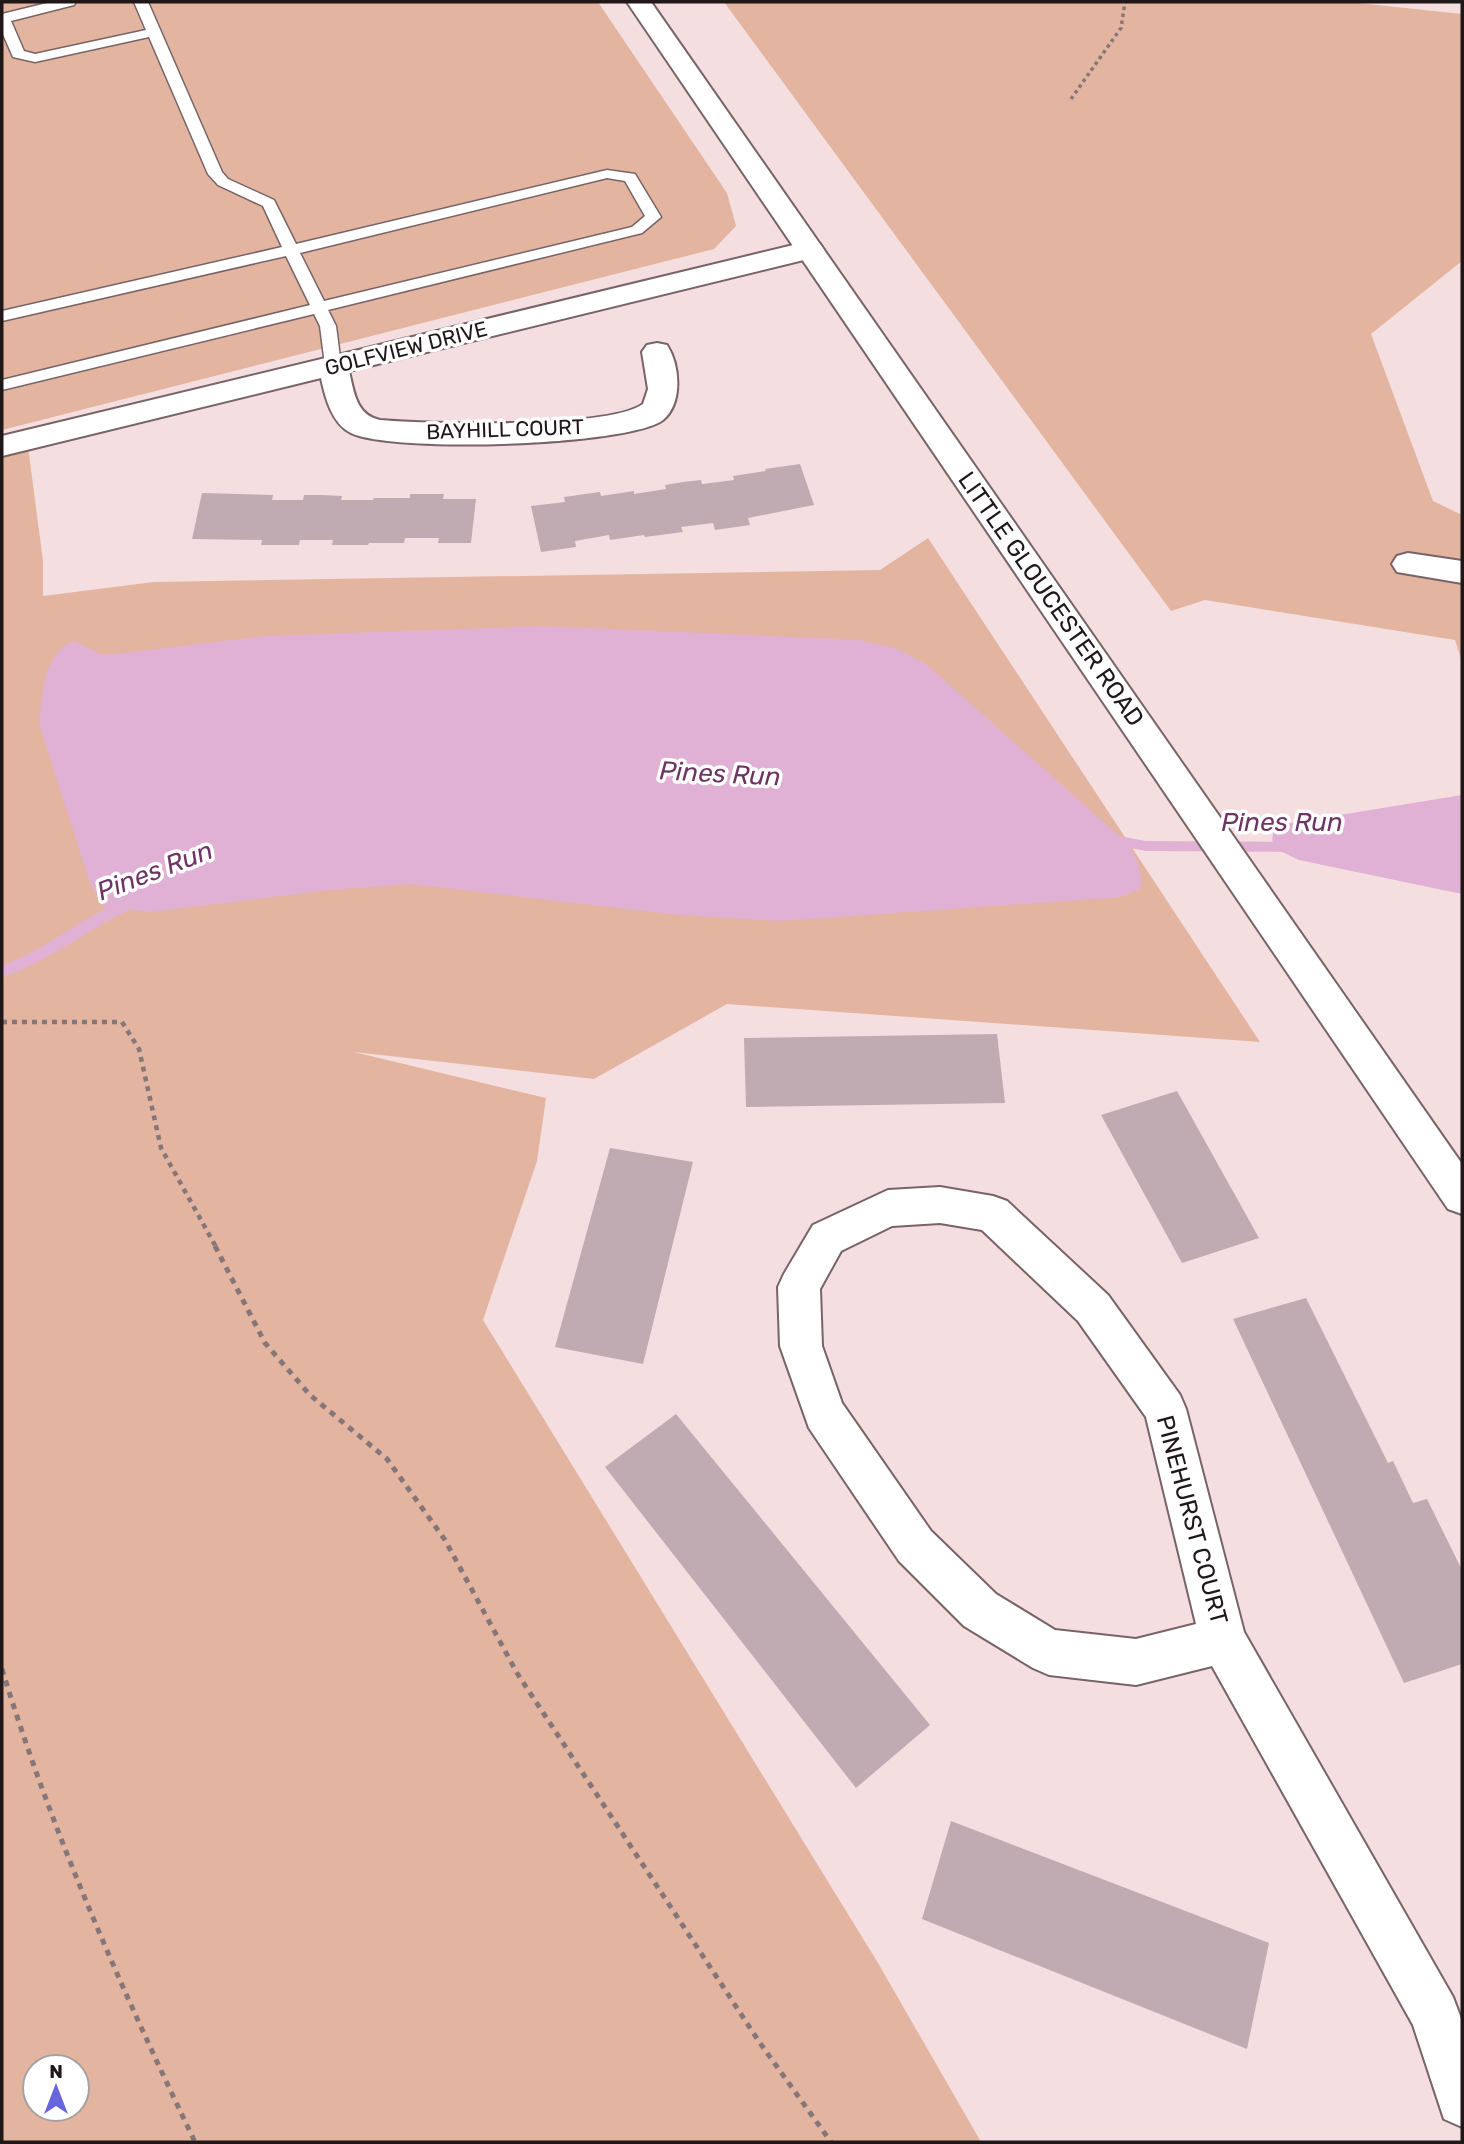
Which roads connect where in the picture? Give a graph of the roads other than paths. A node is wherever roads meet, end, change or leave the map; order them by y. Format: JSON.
{"nodes":[{"id":1,"x":69,"y":2,"type":"edge"},
{"id":2,"x":141,"y":2,"type":"edge"},
{"id":3,"x":639,"y":2,"type":"edge"},
{"id":4,"x":154,"y":32,"type":"junction"},
{"id":5,"x":291,"y":250,"type":"junction"},
{"id":6,"x":810,"y":250,"type":"junction"},
{"id":7,"x":319,"y":308,"type":"junction"},
{"id":8,"x":2,"y":316,"type":"edge"},
{"id":9,"x":657,"y":352,"type":"dead end"},
{"id":10,"x":333,"y":365,"type":"junction"},
{"id":11,"x":2,"y":386,"type":"edge"},
{"id":12,"x":2,"y":446,"type":"edge"},
{"id":13,"x":1408,"y":564,"type":"dead end"},
{"id":14,"x":1462,"y":572,"type":"edge"},
{"id":15,"x":1462,"y":1196,"type":"edge"},
{"id":16,"x":1223,"y":1640,"type":"junction"},
{"id":17,"x":1462,"y":2101,"type":"edge"}],
"edges":[{"from":1,"to":4,"type":"lane"},
{"from":2,"to":4,"type":"lane"},
{"from":3,"to":6,"type":"street","name":"LITTLE GLOUCESTER ROAD"},
{"from":4,"to":5,"type":"lane"},
{"from":5,"to":7,"type":"lane"},
{"from":5,"to":7,"type":"lane"},
{"from":5,"to":8,"type":"lane"},
{"from":6,"to":10,"type":"street","name":"GOLFVIEW DRIVE"},
{"from":6,"to":15,"type":"street","name":"LITTLE GLOUCESTER ROAD"},
{"from":7,"to":10,"type":"lane"},
{"from":7,"to":11,"type":"lane"},
{"from":9,"to":10,"type":"street","name":"BAYHILL COURT"},
{"from":10,"to":12,"type":"street","name":"GOLFVIEW DRIVE"},
{"from":13,"to":14,"type":"street"},
{"from":16,"to":16,"type":"street","name":"PINEHURST COURT"},
{"from":16,"to":17,"type":"street","name":"PINEHURST COURT"}]}
